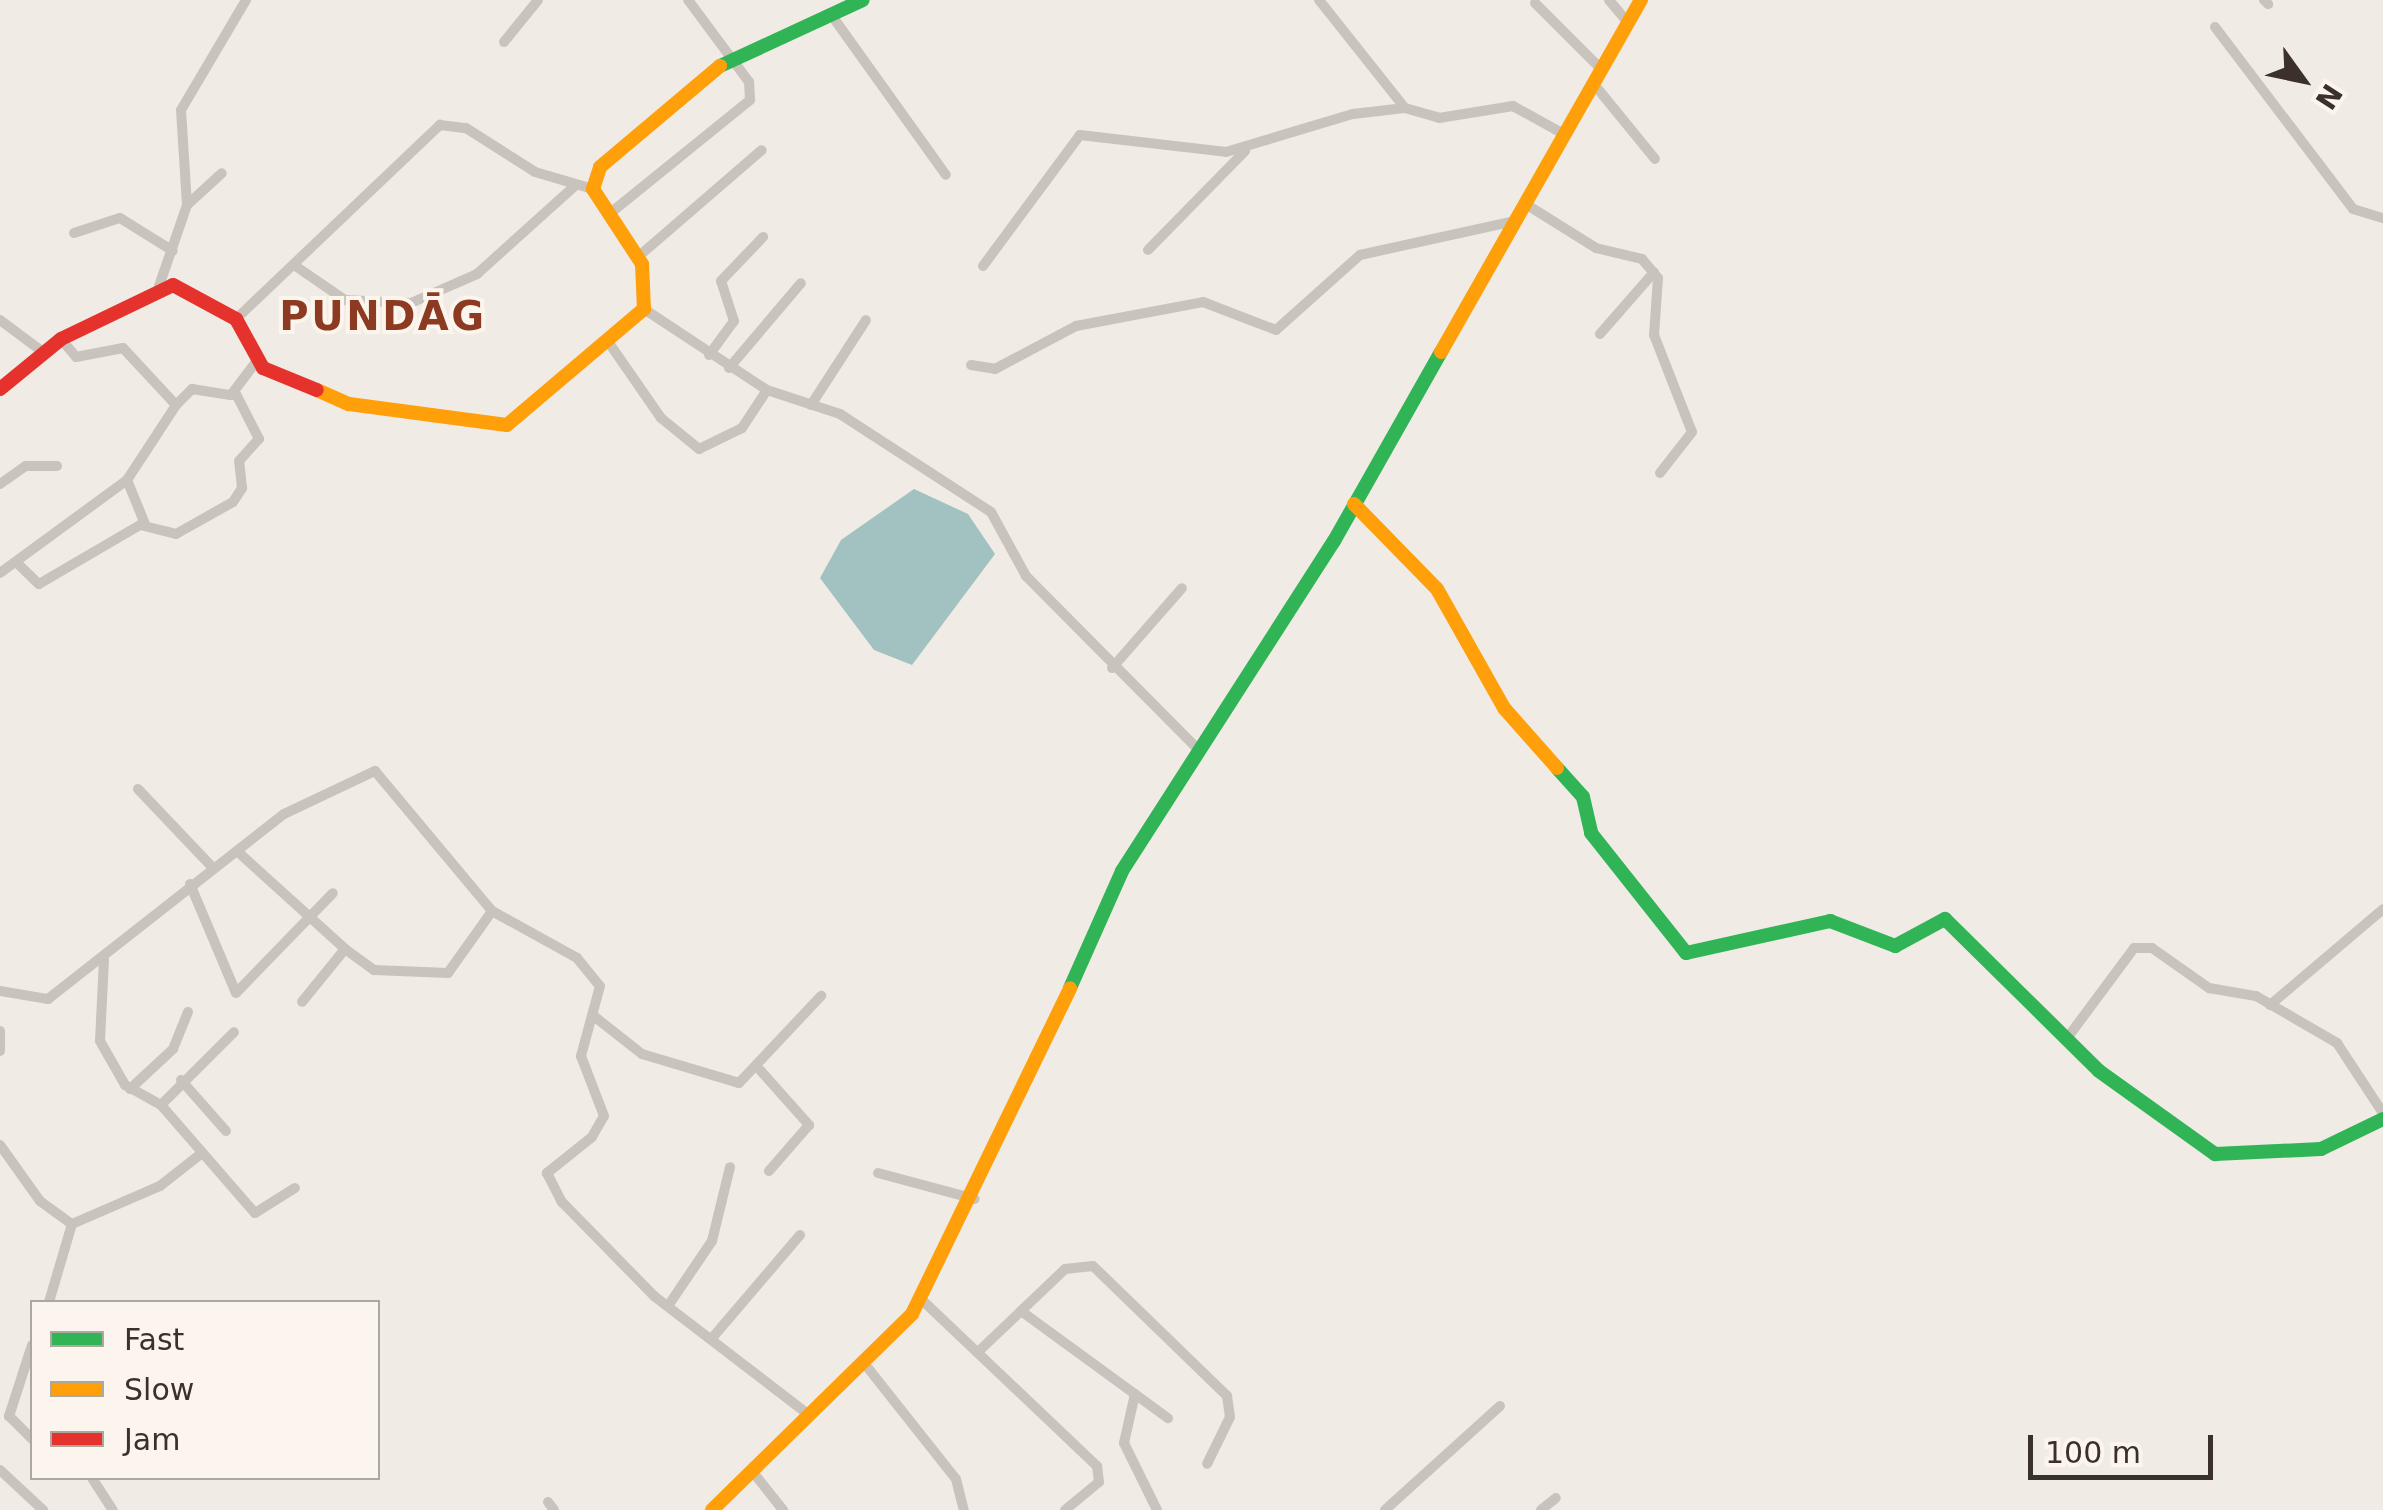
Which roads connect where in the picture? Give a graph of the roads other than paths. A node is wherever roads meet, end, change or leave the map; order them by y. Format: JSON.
{"nodes":[{"id":1,"x":246,"y":0,"type":"edge"},
{"id":2,"x":538,"y":0,"type":"edge"},
{"id":3,"x":688,"y":0,"type":"edge"},
{"id":4,"x":863,"y":0,"type":"edge"},
{"id":5,"x":1319,"y":0,"type":"edge"},
{"id":6,"x":1609,"y":0,"type":"edge"},
{"id":7,"x":1641,"y":0,"type":"edge"},
{"id":8,"x":1535,"y":3,"type":"dead end"},
{"id":9,"x":830,"y":14,"type":"junction"},
{"id":10,"x":1628,"y":23,"type":"junction"},
{"id":11,"x":2216,"y":27,"type":"dead end"},
{"id":12,"x":504,"y":42,"type":"dead end"},
{"id":13,"x":732,"y":56,"type":"junction"},
{"id":14,"x":1601,"y":69,"type":"junction"},
{"id":15,"x":1593,"y":83,"type":"junction"},
{"id":16,"x":1405,"y":108,"type":"junction"},
{"id":17,"x":1562,"y":133,"type":"junction"},
{"id":18,"x":762,"y":150,"type":"dead end"},
{"id":19,"x":1245,"y":150,"type":"junction"},
{"id":20,"x":1655,"y":159,"type":"dead end"},
{"id":21,"x":222,"y":172,"type":"dead end"},
{"id":22,"x":946,"y":175,"type":"dead end"},
{"id":23,"x":576,"y":186,"type":"junction"},
{"id":24,"x":593,"y":189,"type":"junction"},
{"id":25,"x":1524,"y":203,"type":"junction"},
{"id":26,"x":187,"y":206,"type":"junction"},
{"id":27,"x":608,"y":214,"type":"junction"},
{"id":28,"x":2383,"y":218,"type":"edge"},
{"id":29,"x":1514,"y":221,"type":"junction"},
{"id":30,"x":74,"y":233,"type":"dead end"},
{"id":31,"x":763,"y":238,"type":"dead end"},
{"id":32,"x":173,"y":250,"type":"junction"},
{"id":33,"x":1148,"y":250,"type":"dead end"},
{"id":34,"x":638,"y":256,"type":"junction"},
{"id":35,"x":294,"y":265,"type":"junction"},
{"id":36,"x":982,"y":266,"type":"dead end"},
{"id":37,"x":1654,"y":272,"type":"junction"},
{"id":38,"x":801,"y":283,"type":"dead end"},
{"id":39,"x":159,"y":286,"type":"junction"},
{"id":40,"x":644,"y":309,"type":"junction"},
{"id":41,"x":236,"y":319,"type":"junction"},
{"id":42,"x":0,"y":320,"type":"edge"},
{"id":43,"x":866,"y":320,"type":"dead end"},
{"id":44,"x":1600,"y":334,"type":"dead end"},
{"id":45,"x":61,"y":339,"type":"junction"},
{"id":46,"x":607,"y":340,"type":"junction"},
{"id":47,"x":43,"y":352,"type":"junction"},
{"id":48,"x":709,"y":356,"type":"junction"},
{"id":49,"x":256,"y":362,"type":"junction"},
{"id":50,"x":971,"y":365,"type":"dead end"},
{"id":51,"x":729,"y":368,"type":"junction"},
{"id":52,"x":0,"y":389,"type":"edge"},
{"id":53,"x":767,"y":390,"type":"junction"},
{"id":54,"x":235,"y":392,"type":"junction"},
{"id":55,"x":176,"y":404,"type":"junction"},
{"id":56,"x":811,"y":405,"type":"junction"},
{"id":57,"x":57,"y":466,"type":"dead end"},
{"id":58,"x":1660,"y":473,"type":"dead end"},
{"id":59,"x":127,"y":480,"type":"junction"},
{"id":60,"x":0,"y":484,"type":"edge"},
{"id":61,"x":1354,"y":504,"type":"junction"},
{"id":62,"x":145,"y":524,"type":"junction"},
{"id":63,"x":18,"y":564,"type":"junction"},
{"id":64,"x":0,"y":573,"type":"edge"},
{"id":65,"x":1182,"y":588,"type":"dead end"},
{"id":66,"x":1112,"y":668,"type":"junction"},
{"id":67,"x":1198,"y":748,"type":"junction"},
{"id":68,"x":138,"y":789,"type":"dead end"},
{"id":69,"x":237,"y":851,"type":"junction"},
{"id":70,"x":213,"y":868,"type":"junction"},
{"id":71,"x":190,"y":884,"type":"junction"},
{"id":72,"x":332,"y":894,"type":"dead end"},
{"id":73,"x":2383,"y":909,"type":"edge"},
{"id":74,"x":492,"y":911,"type":"junction"},
{"id":75,"x":309,"y":917,"type":"junction"},
{"id":76,"x":345,"y":949,"type":"junction"},
{"id":77,"x":104,"y":958,"type":"junction"},
{"id":78,"x":0,"y":990,"type":"edge"},
{"id":79,"x":820,"y":996,"type":"dead end"},
{"id":80,"x":302,"y":1002,"type":"dead end"},
{"id":81,"x":2270,"y":1005,"type":"junction"},
{"id":82,"x":188,"y":1012,"type":"dead end"},
{"id":83,"x":596,"y":1017,"type":"junction"},
{"id":84,"x":0,"y":1031,"type":"edge"},
{"id":85,"x":234,"y":1032,"type":"dead end"},
{"id":86,"x":2068,"y":1037,"type":"junction"},
{"id":87,"x":0,"y":1051,"type":"edge"},
{"id":88,"x":760,"y":1070,"type":"junction"},
{"id":89,"x":181,"y":1080,"type":"junction"},
{"id":90,"x":130,"y":1089,"type":"junction"},
{"id":91,"x":161,"y":1105,"type":"junction"},
{"id":92,"x":2383,"y":1116,"type":"edge"},
{"id":93,"x":226,"y":1131,"type":"dead end"},
{"id":94,"x":0,"y":1145,"type":"edge"},
{"id":95,"x":202,"y":1153,"type":"junction"},
{"id":96,"x":730,"y":1167,"type":"dead end"},
{"id":97,"x":769,"y":1171,"type":"dead end"},
{"id":98,"x":878,"y":1173,"type":"dead end"},
{"id":99,"x":295,"y":1188,"type":"dead end"},
{"id":100,"x":975,"y":1198,"type":"junction"},
{"id":101,"x":72,"y":1224,"type":"junction"},
{"id":102,"x":800,"y":1235,"type":"dead end"},
{"id":103,"x":1087,"y":1252,"type":"dead end"},
{"id":104,"x":1073,"y":1264,"type":"junction"},
{"id":105,"x":920,"y":1299,"type":"junction"},
{"id":106,"x":50,"y":1300,"type":"edge"},
{"id":107,"x":668,"y":1306,"type":"junction"},
{"id":108,"x":1021,"y":1311,"type":"junction"},
{"id":109,"x":713,"y":1337,"type":"junction"},
{"id":110,"x":30,"y":1351,"type":"edge"},
{"id":111,"x":979,"y":1351,"type":"junction"},
{"id":112,"x":864,"y":1363,"type":"junction"},
{"id":113,"x":1134,"y":1394,"type":"junction"},
{"id":114,"x":1500,"y":1406,"type":"dead end"},
{"id":115,"x":810,"y":1415,"type":"junction"},
{"id":116,"x":1168,"y":1418,"type":"dead end"},
{"id":117,"x":30,"y":1437,"type":"edge"},
{"id":118,"x":1207,"y":1464,"type":"dead end"},
{"id":119,"x":0,"y":1470,"type":"edge"},
{"id":120,"x":752,"y":1470,"type":"junction"},
{"id":121,"x":93,"y":1480,"type":"edge"},
{"id":122,"x":1078,"y":1498,"type":"junction"},
{"id":123,"x":1556,"y":1498,"type":"dead end"},
{"id":124,"x":44,"y":1510,"type":"edge"},
{"id":125,"x":114,"y":1510,"type":"edge"},
{"id":126,"x":712,"y":1510,"type":"edge"},
{"id":127,"x":783,"y":1510,"type":"edge"},
{"id":128,"x":964,"y":1510,"type":"edge"},
{"id":129,"x":1065,"y":1510,"type":"edge"},
{"id":130,"x":1088,"y":1510,"type":"edge"},
{"id":131,"x":1157,"y":1510,"type":"edge"},
{"id":132,"x":1386,"y":1510,"type":"edge"},
{"id":133,"x":1541,"y":1510,"type":"edge"}],
"edges":[{"from":1,"to":26,"type":"street"},
{"from":2,"to":12,"type":"street"},
{"from":3,"to":13,"type":"street"},
{"from":4,"to":9,"type":"street"},
{"from":5,"to":16,"type":"street"},
{"from":6,"to":10,"type":"street"},
{"from":7,"to":10,"type":"street"},
{"from":8,"to":14,"type":"street"},
{"from":9,"to":13,"type":"street"},
{"from":9,"to":22,"type":"street"},
{"from":10,"to":14,"type":"street"},
{"from":11,"to":28,"type":"street"},
{"from":13,"to":24,"type":"street"},
{"from":13,"to":27,"type":"street"},
{"from":14,"to":15,"type":"street"},
{"from":15,"to":17,"type":"street"},
{"from":15,"to":20,"type":"street"},
{"from":16,"to":17,"type":"street"},
{"from":16,"to":19,"type":"street"},
{"from":17,"to":25,"type":"street"},
{"from":18,"to":34,"type":"street"},
{"from":19,"to":33,"type":"street"},
{"from":19,"to":36,"type":"street"},
{"from":21,"to":26,"type":"street"},
{"from":23,"to":24,"type":"street"},
{"from":23,"to":35,"type":"street"},
{"from":23,"to":35,"type":"street"},
{"from":24,"to":27,"type":"street"},
{"from":25,"to":29,"type":"street"},
{"from":25,"to":37,"type":"street"},
{"from":26,"to":32,"type":"street"},
{"from":27,"to":34,"type":"street"},
{"from":29,"to":50,"type":"street"},
{"from":29,"to":61,"type":"street"},
{"from":30,"to":32,"type":"street"},
{"from":31,"to":48,"type":"street"},
{"from":32,"to":39,"type":"street"},
{"from":34,"to":40,"type":"street"},
{"from":35,"to":41,"type":"street"},
{"from":37,"to":44,"type":"street"},
{"from":37,"to":58,"type":"street"},
{"from":38,"to":51,"type":"street"},
{"from":39,"to":41,"type":"street"},
{"from":39,"to":45,"type":"street"},
{"from":40,"to":46,"type":"street"},
{"from":40,"to":48,"type":"street"},
{"from":41,"to":49,"type":"street"},
{"from":42,"to":47,"type":"street"},
{"from":43,"to":56,"type":"street"},
{"from":45,"to":47,"type":"street"},
{"from":45,"to":55,"type":"street"},
{"from":46,"to":49,"type":"street"},
{"from":46,"to":53,"type":"street"},
{"from":47,"to":52,"type":"street"},
{"from":48,"to":51,"type":"street"},
{"from":49,"to":54,"type":"street"},
{"from":51,"to":53,"type":"street"},
{"from":53,"to":56,"type":"street"},
{"from":54,"to":55,"type":"street"},
{"from":54,"to":62,"type":"street"},
{"from":55,"to":59,"type":"street"},
{"from":56,"to":66,"type":"street"},
{"from":57,"to":60,"type":"street"},
{"from":59,"to":62,"type":"street"},
{"from":59,"to":63,"type":"street"},
{"from":61,"to":67,"type":"street"},
{"from":61,"to":86,"type":"street"},
{"from":62,"to":63,"type":"street"},
{"from":63,"to":64,"type":"street"},
{"from":65,"to":66,"type":"street"},
{"from":66,"to":67,"type":"street"},
{"from":67,"to":100,"type":"street"},
{"from":68,"to":70,"type":"street"},
{"from":69,"to":70,"type":"street"},
{"from":69,"to":74,"type":"street"},
{"from":69,"to":75,"type":"street"},
{"from":70,"to":71,"type":"street"},
{"from":71,"to":75,"type":"street"},
{"from":71,"to":77,"type":"street"},
{"from":72,"to":75,"type":"street"},
{"from":73,"to":81,"type":"street"},
{"from":74,"to":76,"type":"street"},
{"from":74,"to":83,"type":"street"},
{"from":75,"to":76,"type":"street"},
{"from":76,"to":80,"type":"street"},
{"from":77,"to":78,"type":"street"},
{"from":77,"to":90,"type":"street"},
{"from":79,"to":88,"type":"street"},
{"from":81,"to":86,"type":"street"},
{"from":81,"to":92,"type":"street"},
{"from":82,"to":90,"type":"street"},
{"from":83,"to":88,"type":"street"},
{"from":83,"to":107,"type":"street"},
{"from":84,"to":87,"type":"street"},
{"from":85,"to":89,"type":"street"},
{"from":86,"to":92,"type":"street"},
{"from":88,"to":97,"type":"street"},
{"from":89,"to":91,"type":"street"},
{"from":89,"to":93,"type":"street"},
{"from":90,"to":91,"type":"street"},
{"from":91,"to":95,"type":"street"},
{"from":94,"to":101,"type":"street"},
{"from":95,"to":99,"type":"street"},
{"from":95,"to":101,"type":"street"},
{"from":96,"to":107,"type":"street"},
{"from":98,"to":100,"type":"street"},
{"from":100,"to":105,"type":"street"},
{"from":101,"to":106,"type":"street"},
{"from":102,"to":109,"type":"street"},
{"from":103,"to":104,"type":"street"},
{"from":104,"to":108,"type":"street"},
{"from":104,"to":118,"type":"street"},
{"from":105,"to":111,"type":"street"},
{"from":105,"to":112,"type":"street"},
{"from":107,"to":109,"type":"street"},
{"from":108,"to":111,"type":"street"},
{"from":108,"to":113,"type":"street"},
{"from":109,"to":115,"type":"street"},
{"from":110,"to":117,"type":"street"},
{"from":111,"to":122,"type":"street"},
{"from":112,"to":115,"type":"street"},
{"from":112,"to":128,"type":"street"},
{"from":113,"to":116,"type":"street"},
{"from":113,"to":131,"type":"street"},
{"from":114,"to":132,"type":"street"},
{"from":115,"to":120,"type":"street"},
{"from":119,"to":124,"type":"street"},
{"from":120,"to":126,"type":"street"},
{"from":120,"to":127,"type":"street"},
{"from":121,"to":125,"type":"street"},
{"from":122,"to":129,"type":"street"},
{"from":122,"to":130,"type":"street"},
{"from":123,"to":133,"type":"street"}]}
